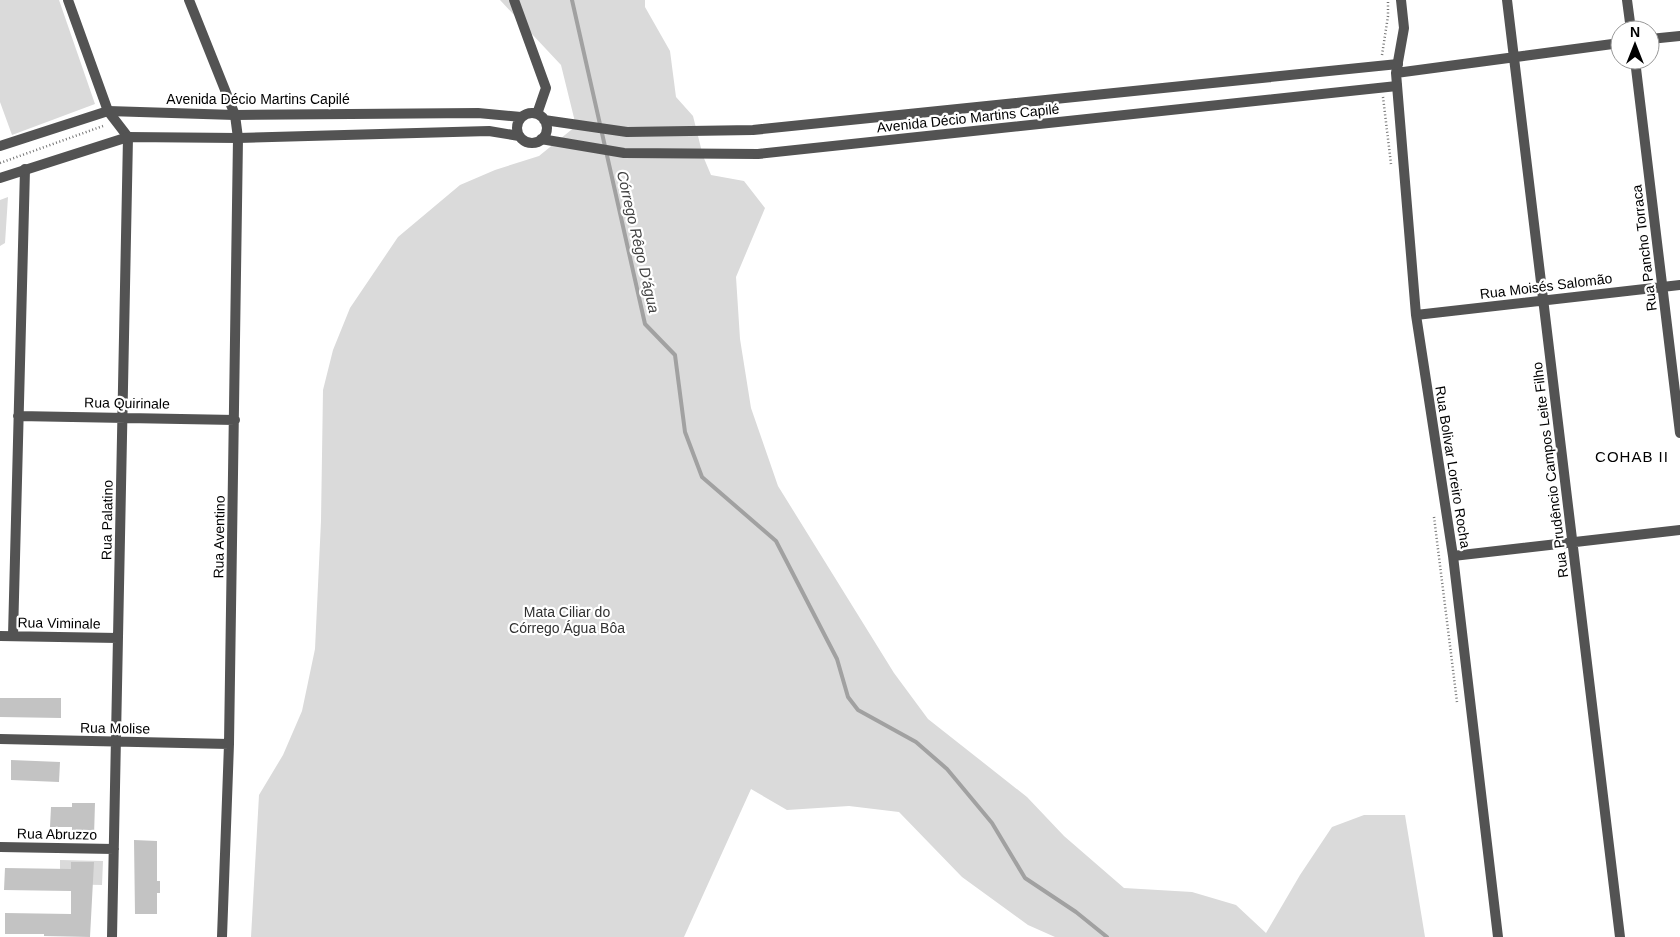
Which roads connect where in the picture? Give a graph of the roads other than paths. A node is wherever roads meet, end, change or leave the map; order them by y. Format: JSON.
{"nodes":[{"id":1,"x":68,"y":0,"type":"edge"},
{"id":2,"x":189,"y":0,"type":"edge"},
{"id":3,"x":514,"y":0,"type":"edge"},
{"id":4,"x":1401,"y":0,"type":"edge"},
{"id":5,"x":1507,"y":0,"type":"edge"},
{"id":6,"x":1627,"y":0,"type":"edge"},
{"id":7,"x":1630,"y":20,"type":"edge"},
{"id":8,"x":1680,"y":36,"type":"edge"},
{"id":9,"x":1660,"y":38,"type":"edge"},
{"id":10,"x":1610,"y":44,"type":"edge"},
{"id":11,"x":1514,"y":58,"type":"junction"},
{"id":12,"x":1397,"y":68,"type":"junction"},
{"id":13,"x":1636,"y":70,"type":"edge"},
{"id":14,"x":1397,"y":86,"type":"junction"},
{"id":15,"x":108,"y":111,"type":"junction"},
{"id":16,"x":235,"y":115,"type":"junction"},
{"id":17,"x":521,"y":117,"type":"junction"},
{"id":18,"x":541,"y":117,"type":"junction"},
{"id":19,"x":519,"y":136,"type":"junction"},
{"id":20,"x":128,"y":137,"type":"junction"},
{"id":21,"x":238,"y":138,"type":"junction"},
{"id":22,"x":541,"y":139,"type":"junction"},
{"id":23,"x":0,"y":146,"type":"edge"},
{"id":24,"x":25,"y":169,"type":"junction"},
{"id":25,"x":0,"y":178,"type":"edge"},
{"id":26,"x":1680,"y":285,"type":"edge"},
{"id":27,"x":1662,"y":287,"type":"junction"},
{"id":28,"x":1543,"y":301,"type":"junction"},
{"id":29,"x":1416,"y":315,"type":"junction"},
{"id":30,"x":18,"y":416,"type":"junction"},
{"id":31,"x":123,"y":416,"type":"junction"},
{"id":32,"x":235,"y":420,"type":"junction"},
{"id":33,"x":1680,"y":433,"type":"edge"},
{"id":34,"x":1680,"y":530,"type":"edge"},
{"id":35,"x":1572,"y":543,"type":"junction"},
{"id":36,"x":1453,"y":556,"type":"junction"},
{"id":37,"x":0,"y":636,"type":"edge"},
{"id":38,"x":14,"y":636,"type":"junction"},
{"id":39,"x":118,"y":638,"type":"junction"},
{"id":40,"x":0,"y":739,"type":"edge"},
{"id":41,"x":116,"y":742,"type":"junction"},
{"id":42,"x":229,"y":744,"type":"junction"},
{"id":43,"x":0,"y":846,"type":"edge"},
{"id":44,"x":114,"y":849,"type":"junction"},
{"id":45,"x":112,"y":937,"type":"edge"},
{"id":46,"x":222,"y":937,"type":"edge"},
{"id":47,"x":1498,"y":937,"type":"edge"},
{"id":48,"x":1620,"y":937,"type":"edge"}],
"edges":[{"from":1,"to":15,"type":"street"},
{"from":2,"to":16,"type":"street","name":"Rua Aventino"},
{"from":3,"to":18,"type":"street"},
{"from":4,"to":12,"type":"street","name":"Rua Bolivar Loreiro Rocha"},
{"from":5,"to":11,"type":"street","name":"Rua Prudêncio Campos Leite Filho"},
{"from":6,"to":7,"type":"street"},
{"from":8,"to":9,"type":"street"},
{"from":10,"to":11,"type":"street","name":"Avenida Décio Martins Capilé"},
{"from":11,"to":12,"type":"street","name":"Avenida Décio Martins Capilé"},
{"from":11,"to":28,"type":"street","name":"Rua Prudêncio Campos Leite Filho"},
{"from":12,"to":14,"type":"street","name":"Rua Bolivar Loreiro Rocha"},
{"from":12,"to":18,"type":"street","name":"Avenida Décio Martins Capilé"},
{"from":13,"to":27,"type":"street","name":"Rua Pancho Torraca"},
{"from":14,"to":22,"type":"street","name":"Avenida Décio Martins Capilé"},
{"from":14,"to":29,"type":"street","name":"Rua Bolivar Loreiro Rocha"},
{"from":15,"to":16,"type":"street","name":"Avenida Décio Martins Capilé"},
{"from":15,"to":20,"type":"street"},
{"from":15,"to":23,"type":"street","name":"Avenida Décio Martins Capilé"},
{"from":16,"to":17,"type":"street","name":"Avenida Décio Martins Capilé"},
{"from":16,"to":21,"type":"street","name":"Rua Aventino"},
{"from":17,"to":18,"type":"street","name":"Avenida Décio Martins Capilé"},
{"from":17,"to":19,"type":"street"},
{"from":18,"to":22,"type":"street"},
{"from":19,"to":21,"type":"street","name":"Avenida Décio Martins Capilé"},
{"from":19,"to":22,"type":"street","name":"Avenida Décio Martins Capilé"},
{"from":20,"to":21,"type":"street","name":"Avenida Décio Martins Capilé"},
{"from":20,"to":24,"type":"street","name":"Avenida Décio Martins Capilé"},
{"from":20,"to":31,"type":"street","name":"Rua Palatino"},
{"from":21,"to":32,"type":"street","name":"Rua Aventino"},
{"from":24,"to":25,"type":"street","name":"Avenida Décio Martins Capilé"},
{"from":24,"to":30,"type":"street"},
{"from":26,"to":27,"type":"street","name":"Rua Moisés Salomão"},
{"from":27,"to":28,"type":"street","name":"Rua Moisés Salomão"},
{"from":27,"to":33,"type":"street","name":"Rua Pancho Torraca"},
{"from":28,"to":29,"type":"street","name":"Rua Moisés Salomão"},
{"from":28,"to":35,"type":"street","name":"Rua Prudêncio Campos Leite Filho"},
{"from":29,"to":36,"type":"street","name":"Rua Bolivar Loreiro Rocha"},
{"from":30,"to":31,"type":"street","name":"Rua Quirinale"},
{"from":30,"to":38,"type":"street"},
{"from":31,"to":32,"type":"street","name":"Rua Quirinale"},
{"from":31,"to":39,"type":"street","name":"Rua Palatino"},
{"from":32,"to":42,"type":"street","name":"Rua Aventino"},
{"from":34,"to":35,"type":"street"},
{"from":35,"to":36,"type":"street"},
{"from":35,"to":48,"type":"street","name":"Rua Prudêncio Campos Leite Filho"},
{"from":36,"to":47,"type":"street","name":"Rua Bolivar Loreiro Rocha"},
{"from":37,"to":38,"type":"street","name":"Rua Viminale"},
{"from":38,"to":39,"type":"street","name":"Rua Viminale"},
{"from":39,"to":41,"type":"street","name":"Rua Palatino"},
{"from":40,"to":41,"type":"street","name":"Rua Molise"},
{"from":41,"to":42,"type":"street","name":"Rua Molise"},
{"from":41,"to":44,"type":"street","name":"Rua Palatino"},
{"from":42,"to":46,"type":"street","name":"Rua Aventino"},
{"from":43,"to":44,"type":"street","name":"Rua Abruzzo"},
{"from":44,"to":45,"type":"street","name":"Rua Palatino"}]}
